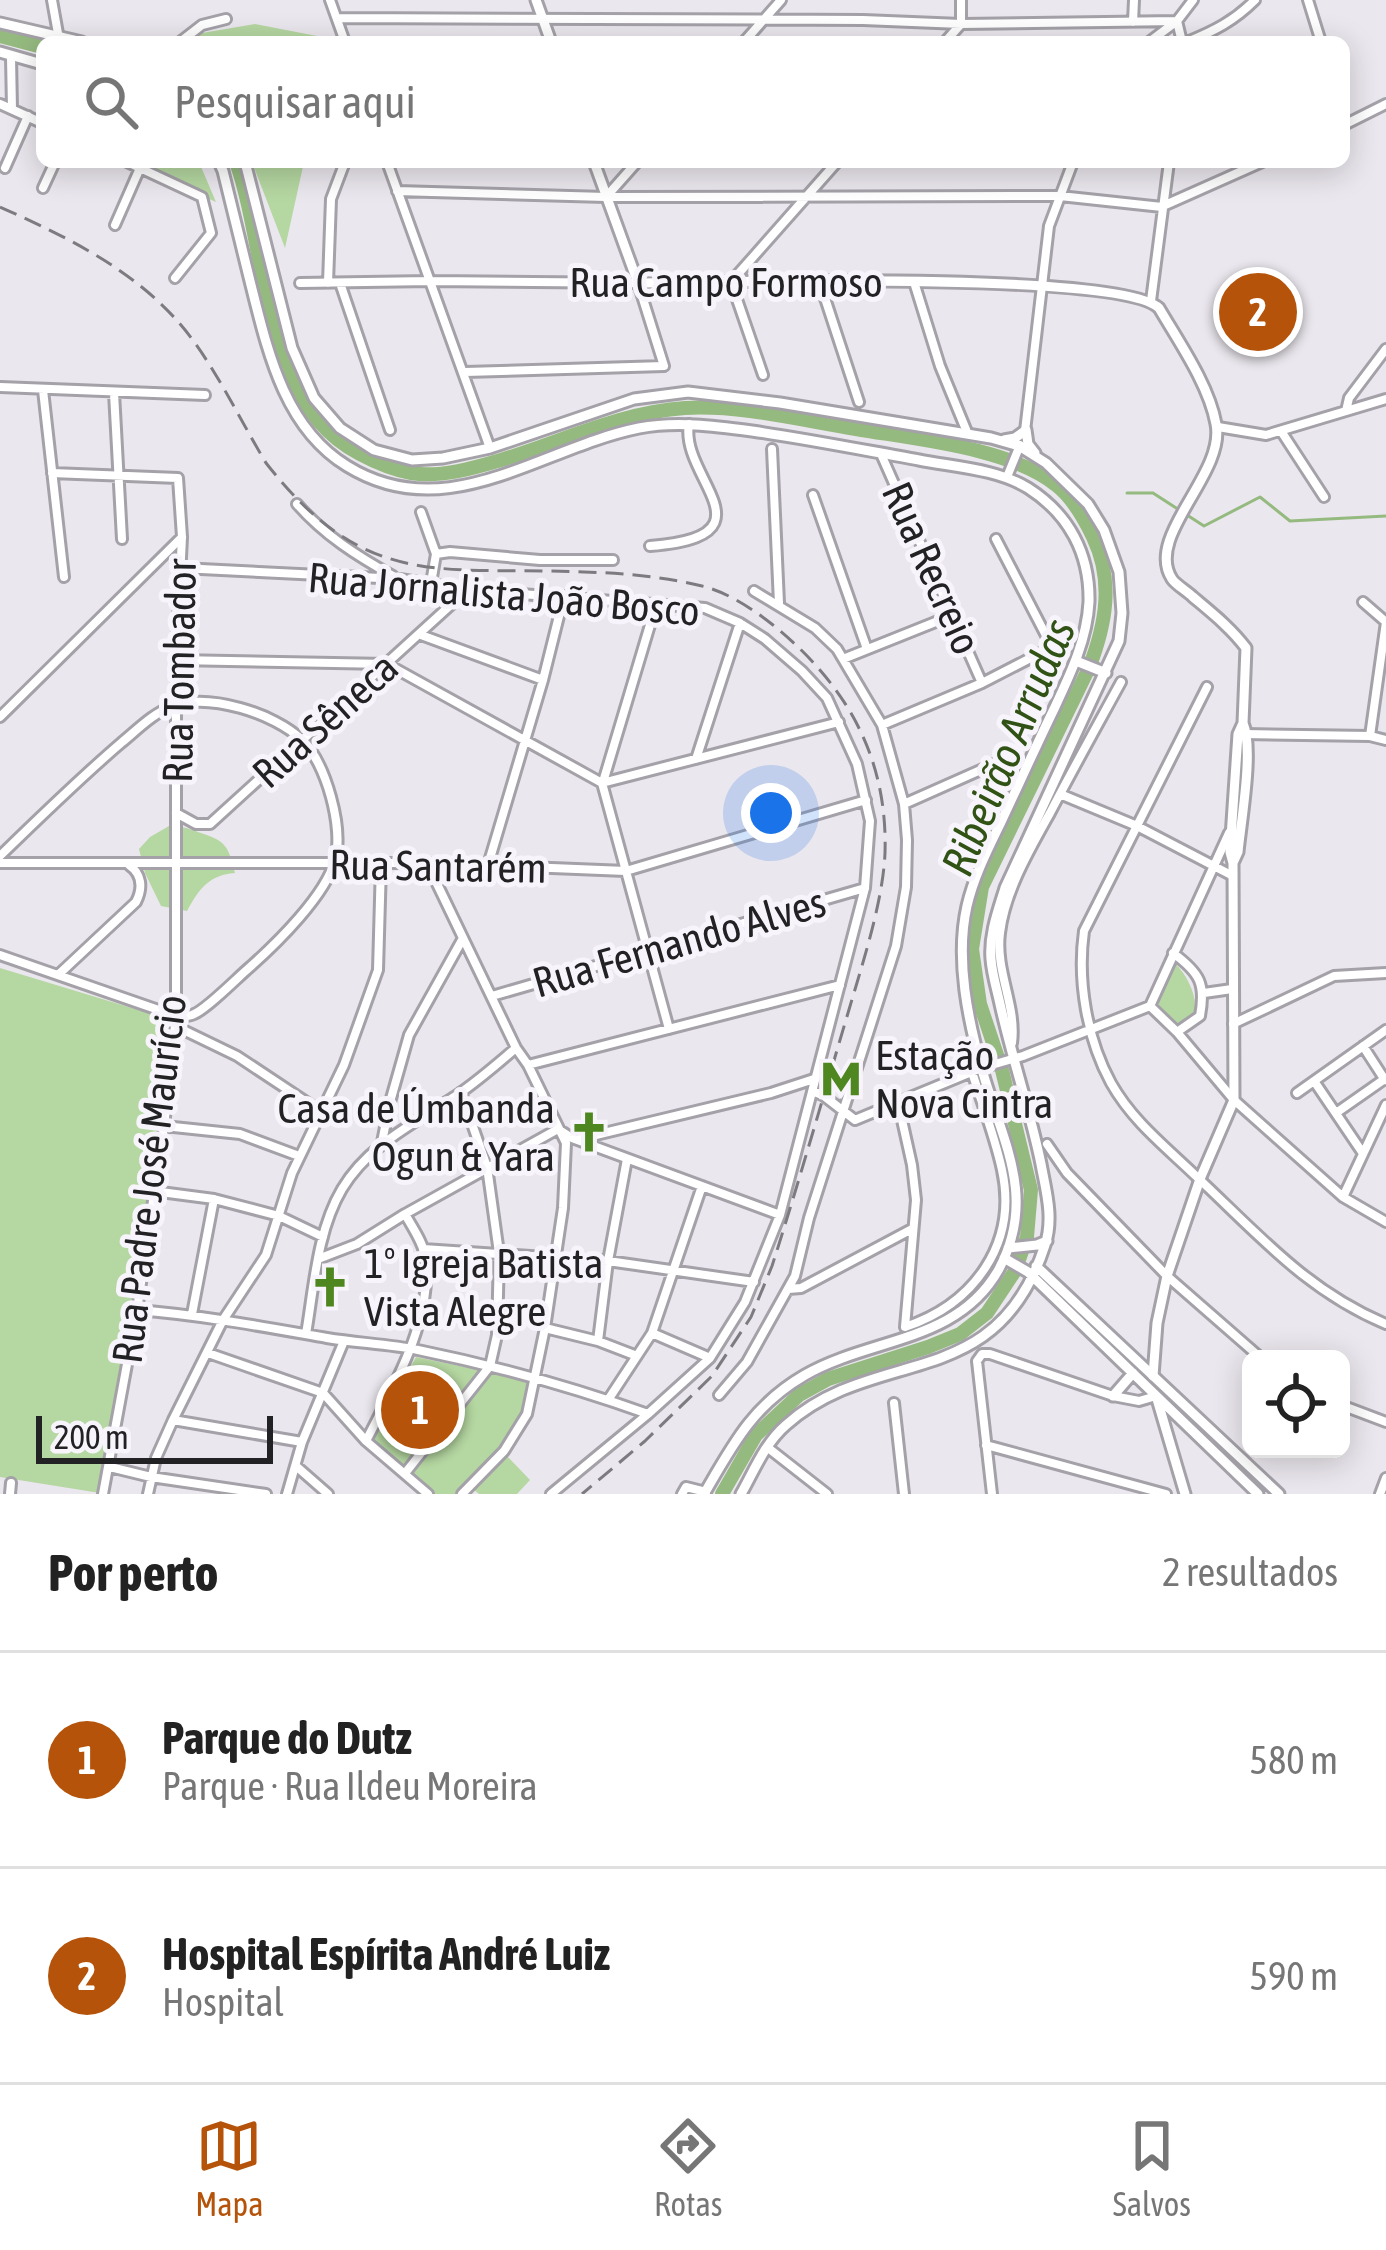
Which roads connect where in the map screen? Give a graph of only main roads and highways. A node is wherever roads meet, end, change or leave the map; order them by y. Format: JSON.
{"nodes":[{"id":1,"x":536,"y":0,"type":"edge"},
{"id":2,"x":0,"y":23,"type":"edge"},
{"id":3,"x":47,"y":36,"type":"edge"},
{"id":4,"x":548,"y":36,"type":"edge"},
{"id":5,"x":6,"y":55,"type":"edge"},
{"id":6,"x":36,"y":62,"type":"edge"},
{"id":7,"x":221,"y":168,"type":"edge"},
{"id":8,"x":247,"y":168,"type":"edge"},
{"id":9,"x":596,"y":168,"type":"edge"},
{"id":10,"x":999,"y":441,"type":"junction"},
{"id":11,"x":1038,"y":458,"type":"junction"},
{"id":12,"x":1078,"y":662,"type":"junction"},
{"id":13,"x":1104,"y":673,"type":"junction"},
{"id":14,"x":1243,"y":730,"type":"junction"},
{"id":15,"x":1233,"y":863,"type":"junction"},
{"id":16,"x":1042,"y":1243,"type":"junction"},
{"id":17,"x":1008,"y":1253,"type":"junction"},
{"id":18,"x":1032,"y":1271,"type":"junction"},
{"id":19,"x":1133,"y":1373,"type":"junction"},
{"id":20,"x":1153,"y":1376,"type":"junction"},
{"id":21,"x":1113,"y":1396,"type":"road end"},
{"id":22,"x":1156,"y":1396,"type":"junction"},
{"id":23,"x":705,"y":1493,"type":"edge"},
{"id":24,"x":741,"y":1494,"type":"edge"},
{"id":25,"x":1185,"y":1494,"type":"edge"},
{"id":26,"x":1258,"y":1494,"type":"edge"},
{"id":27,"x":1279,"y":1494,"type":"edge"}],
"edges":[{"from":1,"to":4,"type":"main road"},
{"from":2,"to":3,"type":"main road"},
{"from":5,"to":6,"type":"main road"},
{"from":7,"to":12,"type":"main road"},
{"from":8,"to":10,"type":"main road"},
{"from":9,"to":14,"type":"main road","name":"Rua Campo Formoso"},
{"from":10,"to":11,"type":"main road"},
{"from":10,"to":11,"type":"main road"},
{"from":11,"to":13,"type":"main road"},
{"from":12,"to":13,"type":"main road"},
{"from":12,"to":17,"type":"main road"},
{"from":13,"to":16,"type":"main road"},
{"from":14,"to":15,"type":"main road"},
{"from":14,"to":15,"type":"main road"},
{"from":15,"to":20,"type":"main road"},
{"from":16,"to":17,"type":"main road"},
{"from":16,"to":18,"type":"main road"},
{"from":17,"to":18,"type":"main road"},
{"from":17,"to":23,"type":"main road"},
{"from":18,"to":19,"type":"main road"},
{"from":18,"to":20,"type":"main road"},
{"from":18,"to":24,"type":"main road"},
{"from":19,"to":21,"type":"main road"},
{"from":19,"to":22,"type":"main road"},
{"from":20,"to":22,"type":"main road"},
{"from":20,"to":27,"type":"main road"},
{"from":22,"to":25,"type":"main road"},
{"from":22,"to":26,"type":"main road"}]}
